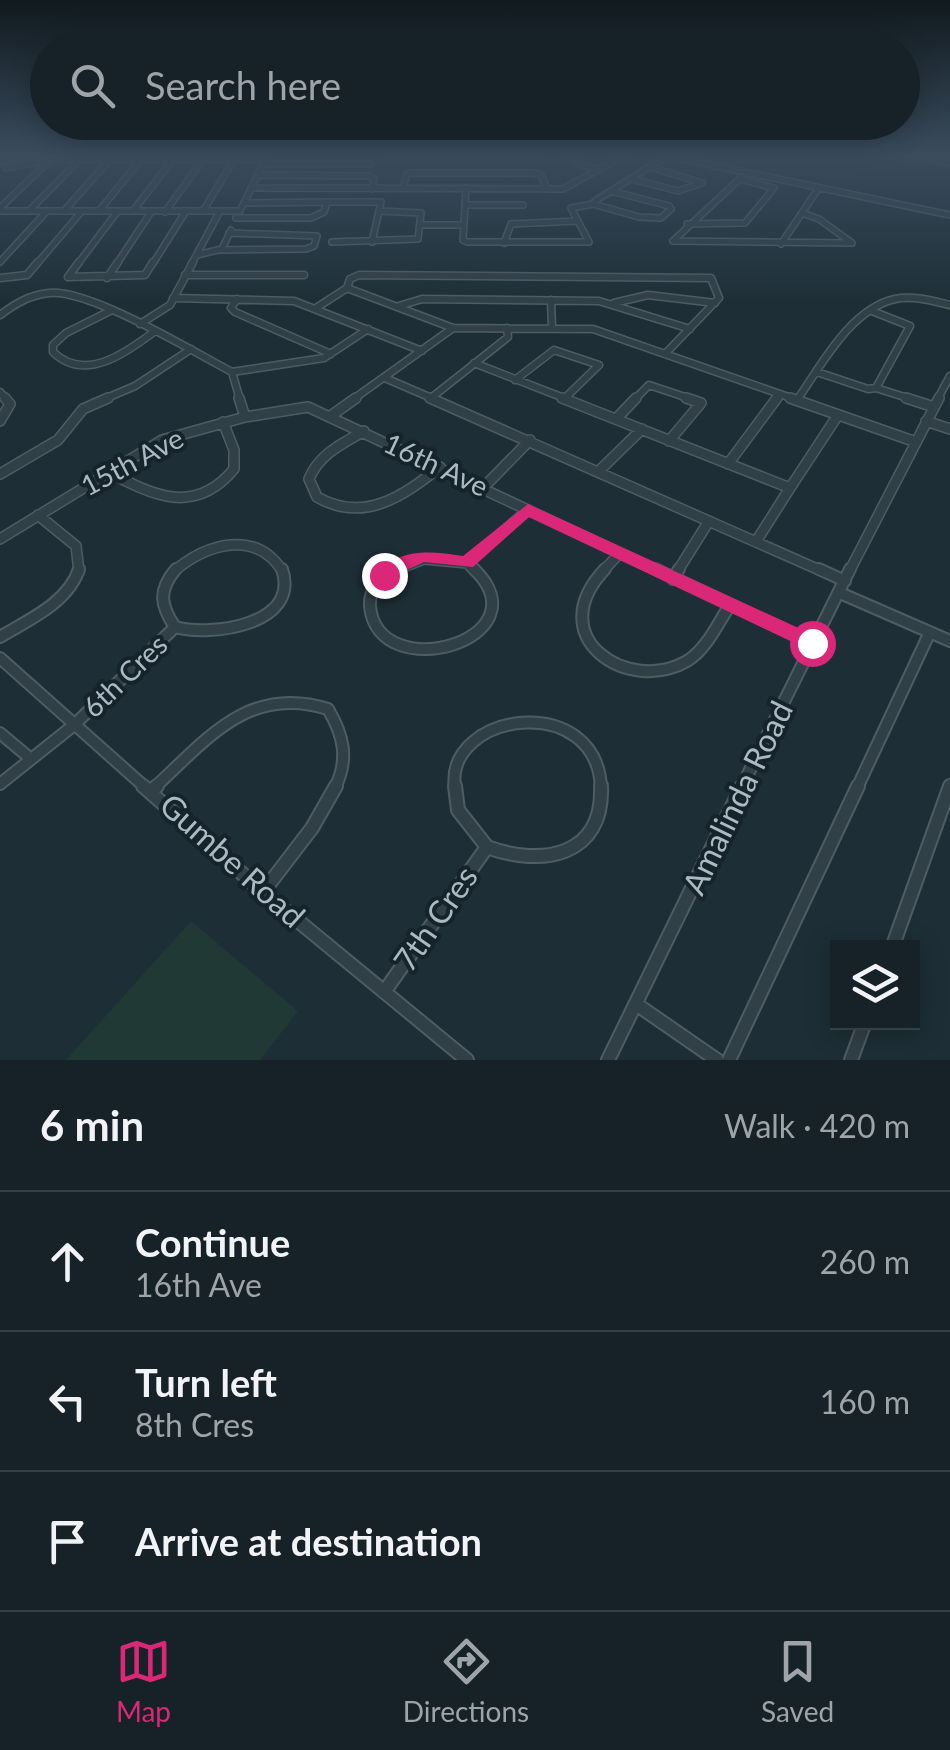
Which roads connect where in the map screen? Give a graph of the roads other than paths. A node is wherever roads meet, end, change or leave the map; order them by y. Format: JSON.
{"nodes":[{"id":1,"x":33,"y":205,"type":"edge"},
{"id":2,"x":69,"y":205,"type":"edge"},
{"id":3,"x":103,"y":205,"type":"edge"},
{"id":4,"x":138,"y":205,"type":"edge"},
{"id":5,"x":170,"y":205,"type":"edge"},
{"id":6,"x":206,"y":205,"type":"edge"},
{"id":7,"x":242,"y":205,"type":"edge"},
{"id":8,"x":326,"y":205,"type":"edge"},
{"id":9,"x":381,"y":205,"type":"edge"},
{"id":10,"x":466,"y":205,"type":"edge"},
{"id":11,"x":493,"y":205,"type":"edge"},
{"id":12,"x":586,"y":205,"type":"edge"},
{"id":13,"x":599,"y":205,"type":"edge"},
{"id":14,"x":659,"y":205,"type":"edge"},
{"id":15,"x":709,"y":205,"type":"edge"},
{"id":16,"x":760,"y":205,"type":"edge"},
{"id":17,"x":807,"y":205,"type":"edge"},
{"id":18,"x":902,"y":205,"type":"edge"},
{"id":19,"x":523,"y":206,"type":"dead end"},
{"id":20,"x":0,"y":210,"type":"edge"},
{"id":21,"x":12,"y":211,"type":"junction"},
{"id":22,"x":28,"y":211,"type":"junction"},
{"id":23,"x":48,"y":211,"type":"junction"},
{"id":24,"x":64,"y":211,"type":"junction"},
{"id":25,"x":98,"y":211,"type":"junction"},
{"id":26,"x":186,"y":211,"type":"junction"},
{"id":27,"x":203,"y":211,"type":"junction"},
{"id":28,"x":220,"y":211,"type":"junction"},
{"id":29,"x":380,"y":211,"type":"junction"},
{"id":30,"x":82,"y":212,"type":"junction"},
{"id":31,"x":117,"y":212,"type":"junction"},
{"id":32,"x":133,"y":212,"type":"junction"},
{"id":33,"x":151,"y":212,"type":"junction"},
{"id":34,"x":165,"y":212,"type":"junction"},
{"id":35,"x":802,"y":213,"type":"junction"},
{"id":36,"x":238,"y":215,"type":"junction"},
{"id":37,"x":950,"y":215,"type":"edge"},
{"id":38,"x":639,"y":217,"type":"junction"},
{"id":39,"x":578,"y":221,"type":"junction"},
{"id":40,"x":0,"y":224,"type":"edge"},
{"id":41,"x":687,"y":224,"type":"junction"},
{"id":42,"x":463,"y":225,"type":"junction"},
{"id":43,"x":421,"y":226,"type":"junction"},
{"id":44,"x":629,"y":226,"type":"dead end"},
{"id":45,"x":229,"y":233,"type":"junction"},
{"id":46,"x":332,"y":242,"type":"dead end"},
{"id":47,"x":372,"y":242,"type":"junction"},
{"id":48,"x":504,"y":243,"type":"junction"},
{"id":49,"x":781,"y":244,"type":"junction"},
{"id":50,"x":219,"y":250,"type":"junction"},
{"id":51,"x":196,"y":256,"type":"junction"},
{"id":52,"x":0,"y":262,"type":"edge"},
{"id":53,"x":304,"y":275,"type":"dead end"},
{"id":54,"x":582,"y":275,"type":"junction"},
{"id":55,"x":185,"y":276,"type":"junction"},
{"id":56,"x":489,"y":276,"type":"junction"},
{"id":57,"x":0,"y":278,"type":"edge"},
{"id":58,"x":106,"y":278,"type":"junction"},
{"id":59,"x":347,"y":288,"type":"junction"},
{"id":60,"x":173,"y":298,"type":"junction"},
{"id":61,"x":236,"y":298,"type":"junction"},
{"id":62,"x":490,"y":300,"type":"junction"},
{"id":63,"x":551,"y":300,"type":"junction"},
{"id":64,"x":584,"y":301,"type":"junction"},
{"id":65,"x":715,"y":303,"type":"junction"},
{"id":66,"x":614,"y":304,"type":"junction"},
{"id":67,"x":950,"y":305,"type":"edge"},
{"id":68,"x":399,"y":306,"type":"junction"},
{"id":69,"x":316,"y":308,"type":"junction"},
{"id":70,"x":872,"y":311,"type":"junction"},
{"id":71,"x":110,"y":312,"type":"junction"},
{"id":72,"x":0,"y":315,"type":"edge"},
{"id":73,"x":140,"y":324,"type":"junction"},
{"id":74,"x":453,"y":328,"type":"junction"},
{"id":75,"x":508,"y":328,"type":"junction"},
{"id":76,"x":552,"y":328,"type":"junction"},
{"id":77,"x":368,"y":329,"type":"junction"},
{"id":78,"x":690,"y":329,"type":"junction"},
{"id":79,"x":155,"y":332,"type":"junction"},
{"id":80,"x":190,"y":349,"type":"junction"},
{"id":81,"x":422,"y":351,"type":"junction"},
{"id":82,"x":332,"y":354,"type":"junction"},
{"id":83,"x":665,"y":354,"type":"junction"},
{"id":84,"x":474,"y":363,"type":"junction"},
{"id":85,"x":232,"y":372,"type":"junction"},
{"id":86,"x":817,"y":372,"type":"junction"},
{"id":87,"x":950,"y":376,"type":"edge"},
{"id":88,"x":385,"y":378,"type":"junction"},
{"id":89,"x":515,"y":380,"type":"junction"},
{"id":90,"x":876,"y":388,"type":"junction"},
{"id":91,"x":0,"y":392,"type":"edge"},
{"id":92,"x":780,"y":394,"type":"junction"},
{"id":93,"x":431,"y":398,"type":"junction"},
{"id":94,"x":564,"y":399,"type":"junction"},
{"id":95,"x":797,"y":400,"type":"junction"},
{"id":96,"x":934,"y":407,"type":"junction"},
{"id":97,"x":332,"y":415,"type":"junction"},
{"id":98,"x":838,"y":415,"type":"junction"},
{"id":99,"x":245,"y":417,"type":"junction"},
{"id":100,"x":616,"y":418,"type":"junction"},
{"id":101,"x":0,"y":421,"type":"edge"},
{"id":102,"x":926,"y":421,"type":"junction"},
{"id":103,"x":223,"y":422,"type":"junction"},
{"id":104,"x":642,"y":429,"type":"junction"},
{"id":105,"x":950,"y":429,"type":"edge"},
{"id":106,"x":364,"y":431,"type":"junction"},
{"id":107,"x":530,"y":440,"type":"junction"},
{"id":108,"x":669,"y":440,"type":"junction"},
{"id":109,"x":916,"y":442,"type":"junction"},
{"id":110,"x":728,"y":464,"type":"junction"},
{"id":111,"x":440,"y":467,"type":"junction"},
{"id":112,"x":107,"y":471,"type":"junction"},
{"id":113,"x":600,"y":471,"type":"junction"},
{"id":114,"x":0,"y":474,"type":"edge"},
{"id":115,"x":484,"y":487,"type":"junction"},
{"id":116,"x":790,"y":488,"type":"junction"},
{"id":117,"x":528,"y":510,"type":"junction"},
{"id":118,"x":38,"y":515,"type":"junction"},
{"id":119,"x":709,"y":521,"type":"junction"},
{"id":120,"x":0,"y":539,"type":"edge"},
{"id":121,"x":757,"y":540,"type":"junction"},
{"id":122,"x":619,"y":554,"type":"junction"},
{"id":123,"x":467,"y":563,"type":"junction"},
{"id":124,"x":674,"y":579,"type":"junction"},
{"id":125,"x":843,"y":587,"type":"junction"},
{"id":126,"x":730,"y":605,"type":"junction"},
{"id":127,"x":176,"y":627,"type":"junction"},
{"id":128,"x":930,"y":632,"type":"junction"},
{"id":129,"x":0,"y":637,"type":"edge"},
{"id":130,"x":950,"y":641,"type":"edge"},
{"id":131,"x":812,"y":643,"type":"junction"},
{"id":132,"x":0,"y":658,"type":"edge"},
{"id":133,"x":74,"y":725,"type":"junction"},
{"id":134,"x":0,"y":733,"type":"edge"},
{"id":135,"x":31,"y":759,"type":"junction"},
{"id":136,"x":0,"y":784,"type":"edge"},
{"id":137,"x":950,"y":786,"type":"edge"},
{"id":138,"x":152,"y":790,"type":"junction"},
{"id":139,"x":488,"y":847,"type":"junction"},
{"id":140,"x":263,"y":892,"type":"junction"},
{"id":141,"x":895,"y":940,"type":"edge"},
{"id":142,"x":384,"y":992,"type":"junction"},
{"id":143,"x":636,"y":1004,"type":"junction"},
{"id":144,"x":862,"y":1030,"type":"edge"},
{"id":145,"x":467,"y":1060,"type":"edge"},
{"id":146,"x":608,"y":1060,"type":"edge"},
{"id":147,"x":718,"y":1060,"type":"edge"},
{"id":148,"x":729,"y":1060,"type":"edge"},
{"id":149,"x":851,"y":1060,"type":"edge"}],
"edges":[{"from":1,"to":22,"type":"street"},
{"from":2,"to":24,"type":"street"},
{"from":3,"to":25,"type":"street"},
{"from":4,"to":32,"type":"street"},
{"from":5,"to":34,"type":"street"},
{"from":6,"to":27,"type":"street"},
{"from":7,"to":36,"type":"street"},
{"from":8,"to":36,"type":"street"},
{"from":9,"to":29,"type":"street"},
{"from":10,"to":42,"type":"street"},
{"from":11,"to":19,"type":"street"},
{"from":12,"to":39,"type":"street"},
{"from":13,"to":38,"type":"street"},
{"from":14,"to":38,"type":"street"},
{"from":15,"to":41,"type":"street"},
{"from":16,"to":41,"type":"street"},
{"from":17,"to":35,"type":"street"},
{"from":18,"to":37,"type":"street"},
{"from":20,"to":21,"type":"street"},
{"from":21,"to":22,"type":"street"},
{"from":21,"to":40,"type":"street"},
{"from":22,"to":23,"type":"street"},
{"from":23,"to":24,"type":"street"},
{"from":23,"to":52,"type":"street"},
{"from":24,"to":30,"type":"street"},
{"from":25,"to":30,"type":"street"},
{"from":25,"to":31,"type":"street"},
{"from":26,"to":27,"type":"street"},
{"from":26,"to":34,"type":"street"},
{"from":26,"to":58,"type":"street"},
{"from":27,"to":28,"type":"street"},
{"from":28,"to":36,"type":"street"},
{"from":28,"to":51,"type":"street"},
{"from":29,"to":43,"type":"street"},
{"from":29,"to":47,"type":"street"},
{"from":30,"to":57,"type":"street"},
{"from":31,"to":32,"type":"street"},
{"from":31,"to":58,"type":"street"},
{"from":32,"to":33,"type":"street"},
{"from":33,"to":34,"type":"street"},
{"from":33,"to":58,"type":"street"},
{"from":35,"to":49,"type":"street"},
{"from":35,"to":49,"type":"street"},
{"from":36,"to":45,"type":"street"},
{"from":38,"to":44,"type":"street"},
{"from":39,"to":48,"type":"street"},
{"from":39,"to":48,"type":"street"},
{"from":41,"to":49,"type":"street"},
{"from":42,"to":43,"type":"street"},
{"from":42,"to":48,"type":"street"},
{"from":43,"to":47,"type":"street"},
{"from":45,"to":50,"type":"street"},
{"from":45,"to":50,"type":"street"},
{"from":46,"to":47,"type":"street"},
{"from":50,"to":51,"type":"street"},
{"from":51,"to":55,"type":"street"},
{"from":53,"to":55,"type":"street"},
{"from":54,"to":56,"type":"street"},
{"from":54,"to":64,"type":"street"},
{"from":54,"to":65,"type":"street"},
{"from":55,"to":60,"type":"street"},
{"from":56,"to":59,"type":"street"},
{"from":56,"to":62,"type":"street"},
{"from":59,"to":68,"type":"street"},
{"from":59,"to":69,"type":"street"},
{"from":60,"to":61,"type":"street"},
{"from":60,"to":73,"type":"street"},
{"from":61,"to":69,"type":"street"},
{"from":61,"to":82,"type":"street"},
{"from":62,"to":63,"type":"street"},
{"from":62,"to":68,"type":"street"},
{"from":63,"to":64,"type":"street"},
{"from":63,"to":76,"type":"street"},
{"from":64,"to":66,"type":"street"},
{"from":65,"to":66,"type":"street"},
{"from":65,"to":78,"type":"street"},
{"from":66,"to":78,"type":"street"},
{"from":67,"to":70,"type":"street"},
{"from":68,"to":74,"type":"street"},
{"from":69,"to":77,"type":"street"},
{"from":70,"to":86,"type":"street"},
{"from":70,"to":90,"type":"street"},
{"from":71,"to":72,"type":"street"},
{"from":71,"to":73,"type":"street"},
{"from":71,"to":79,"type":"street"},
{"from":73,"to":79,"type":"street"},
{"from":74,"to":75,"type":"street"},
{"from":74,"to":81,"type":"street"},
{"from":75,"to":76,"type":"street"},
{"from":75,"to":84,"type":"street"},
{"from":76,"to":83,"type":"street"},
{"from":77,"to":81,"type":"street"},
{"from":77,"to":82,"type":"street"},
{"from":78,"to":83,"type":"street"},
{"from":79,"to":80,"type":"street"},
{"from":80,"to":85,"type":"street"},
{"from":80,"to":114,"type":"street"},
{"from":81,"to":88,"type":"street"},
{"from":82,"to":85,"type":"street"},
{"from":83,"to":92,"type":"street"},
{"from":84,"to":89,"type":"street"},
{"from":84,"to":93,"type":"street"},
{"from":85,"to":99,"type":"street"},
{"from":86,"to":90,"type":"street"},
{"from":86,"to":95,"type":"street"},
{"from":87,"to":96,"type":"street","name":"Amalinda Road"},
{"from":88,"to":93,"type":"street"},
{"from":88,"to":97,"type":"street"},
{"from":89,"to":94,"type":"street"},
{"from":89,"to":94,"type":"street"},
{"from":90,"to":96,"type":"street"},
{"from":91,"to":101,"type":"street"},
{"from":92,"to":95,"type":"street"},
{"from":92,"to":110,"type":"street"},
{"from":93,"to":107,"type":"street"},
{"from":94,"to":100,"type":"street"},
{"from":95,"to":98,"type":"street"},
{"from":96,"to":102,"type":"street","name":"Amalinda Road"},
{"from":97,"to":99,"type":"street","name":"15th Ave"},
{"from":97,"to":106,"type":"street","name":"16th Ave"},
{"from":98,"to":109,"type":"street"},
{"from":98,"to":116,"type":"street"},
{"from":99,"to":103,"type":"street","name":"15th Ave"},
{"from":100,"to":104,"type":"street"},
{"from":100,"to":108,"type":"street"},
{"from":102,"to":105,"type":"street"},
{"from":102,"to":109,"type":"street","name":"Amalinda Road"},
{"from":103,"to":112,"type":"street","name":"15th Ave"},
{"from":103,"to":112,"type":"street"},
{"from":104,"to":108,"type":"street"},
{"from":104,"to":113,"type":"street"},
{"from":106,"to":111,"type":"street","name":"16th Ave"},
{"from":106,"to":111,"type":"street"},
{"from":107,"to":113,"type":"street"},
{"from":107,"to":115,"type":"street"},
{"from":108,"to":110,"type":"street"},
{"from":109,"to":125,"type":"street","name":"Amalinda Road"},
{"from":110,"to":116,"type":"street"},
{"from":111,"to":115,"type":"street","name":"16th Ave"},
{"from":112,"to":118,"type":"street","name":"15th Ave"},
{"from":113,"to":119,"type":"street"},
{"from":115,"to":117,"type":"street","name":"16th Ave"},
{"from":116,"to":121,"type":"street"},
{"from":117,"to":122,"type":"street","name":"16th Ave"},
{"from":117,"to":123,"type":"street"},
{"from":118,"to":120,"type":"street","name":"15th Ave"},
{"from":118,"to":129,"type":"street"},
{"from":119,"to":121,"type":"street"},
{"from":119,"to":124,"type":"street"},
{"from":121,"to":125,"type":"street"},
{"from":122,"to":124,"type":"street","name":"16th Ave"},
{"from":122,"to":126,"type":"street"},
{"from":123,"to":123,"type":"street"},
{"from":124,"to":126,"type":"street","name":"16th Ave"},
{"from":125,"to":128,"type":"street"},
{"from":125,"to":131,"type":"street","name":"Amalinda Road"},
{"from":126,"to":131,"type":"street","name":"16th Ave"},
{"from":127,"to":127,"type":"street","name":"6th Cres"},
{"from":127,"to":133,"type":"street","name":"6th Cres"},
{"from":128,"to":130,"type":"street"},
{"from":128,"to":148,"type":"street"},
{"from":131,"to":143,"type":"street","name":"Amalinda Road"},
{"from":132,"to":133,"type":"street","name":"Gumbe Road"},
{"from":133,"to":135,"type":"street","name":"6th Cres"},
{"from":133,"to":138,"type":"street","name":"Gumbe Road"},
{"from":134,"to":135,"type":"street"},
{"from":135,"to":136,"type":"street","name":"6th Cres"},
{"from":137,"to":141,"type":"street"},
{"from":138,"to":140,"type":"street","name":"Gumbe Road"},
{"from":138,"to":140,"type":"street"},
{"from":139,"to":139,"type":"street","name":"7th Cres"},
{"from":139,"to":142,"type":"street","name":"7th Cres"},
{"from":140,"to":142,"type":"street","name":"Gumbe Road"},
{"from":142,"to":145,"type":"street","name":"Gumbe Road"},
{"from":143,"to":146,"type":"street","name":"Amalinda Road"},
{"from":143,"to":147,"type":"street"},
{"from":144,"to":149,"type":"street"}]}
